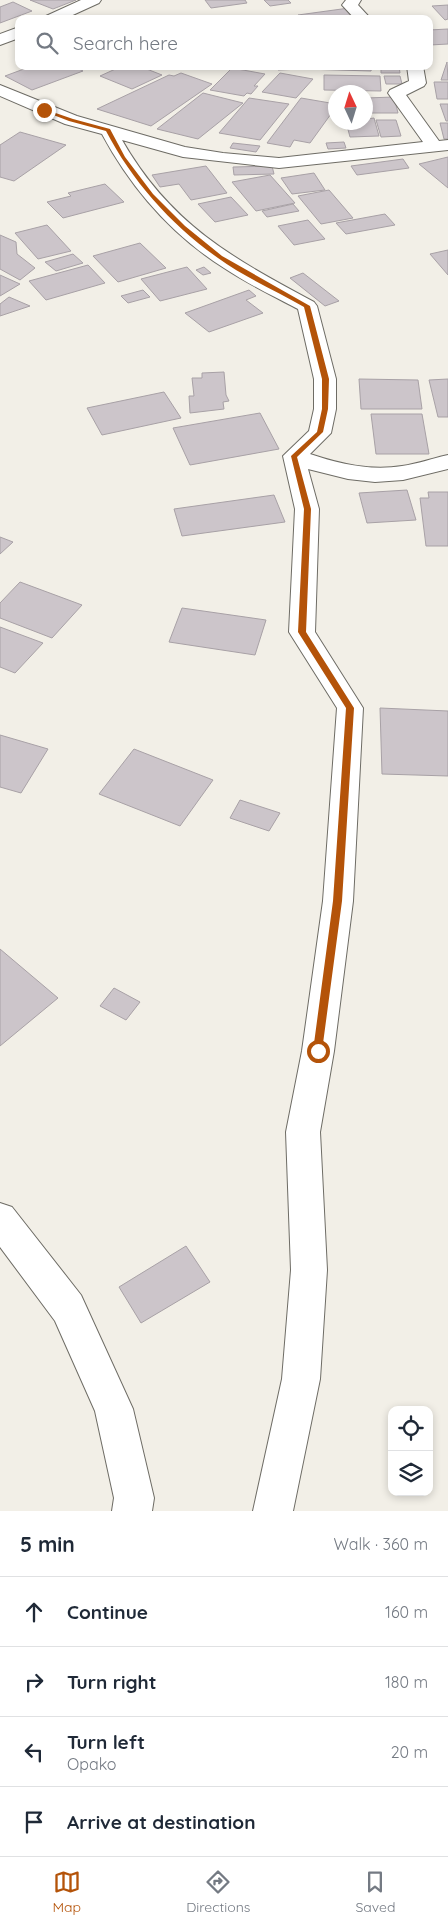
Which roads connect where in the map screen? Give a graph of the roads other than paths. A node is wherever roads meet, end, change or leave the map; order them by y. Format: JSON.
{"nodes":[{"id":1,"x":94,"y":0,"type":"edge"},
{"id":2,"x":354,"y":0,"type":"edge"},
{"id":3,"x":60,"y":15,"type":"edge"},
{"id":4,"x":360,"y":15,"type":"edge"},
{"id":5,"x":15,"y":34,"type":"edge"},
{"id":6,"x":0,"y":40,"type":"edge"},
{"id":7,"x":416,"y":70,"type":"edge"},
{"id":8,"x":0,"y":90,"type":"edge"},
{"id":9,"x":108,"y":130,"type":"junction"},
{"id":10,"x":441,"y":146,"type":"edge"},
{"id":11,"x":294,"y":456,"type":"junction"},
{"id":12,"x":448,"y":462,"type":"edge"},
{"id":13,"x":0,"y":1219,"type":"edge"},
{"id":14,"x":132,"y":1511,"type":"edge"},
{"id":15,"x":272,"y":1511,"type":"edge"}],
"edges":[{"from":1,"to":3,"type":"street"},
{"from":2,"to":4,"type":"street"},
{"from":5,"to":6,"type":"street"},
{"from":7,"to":10,"type":"street"},
{"from":8,"to":9,"type":"street"},
{"from":9,"to":10,"type":"street"},
{"from":9,"to":11,"type":"street"},
{"from":11,"to":12,"type":"street"},
{"from":11,"to":15,"type":"street"},
{"from":13,"to":14,"type":"street"}]}
